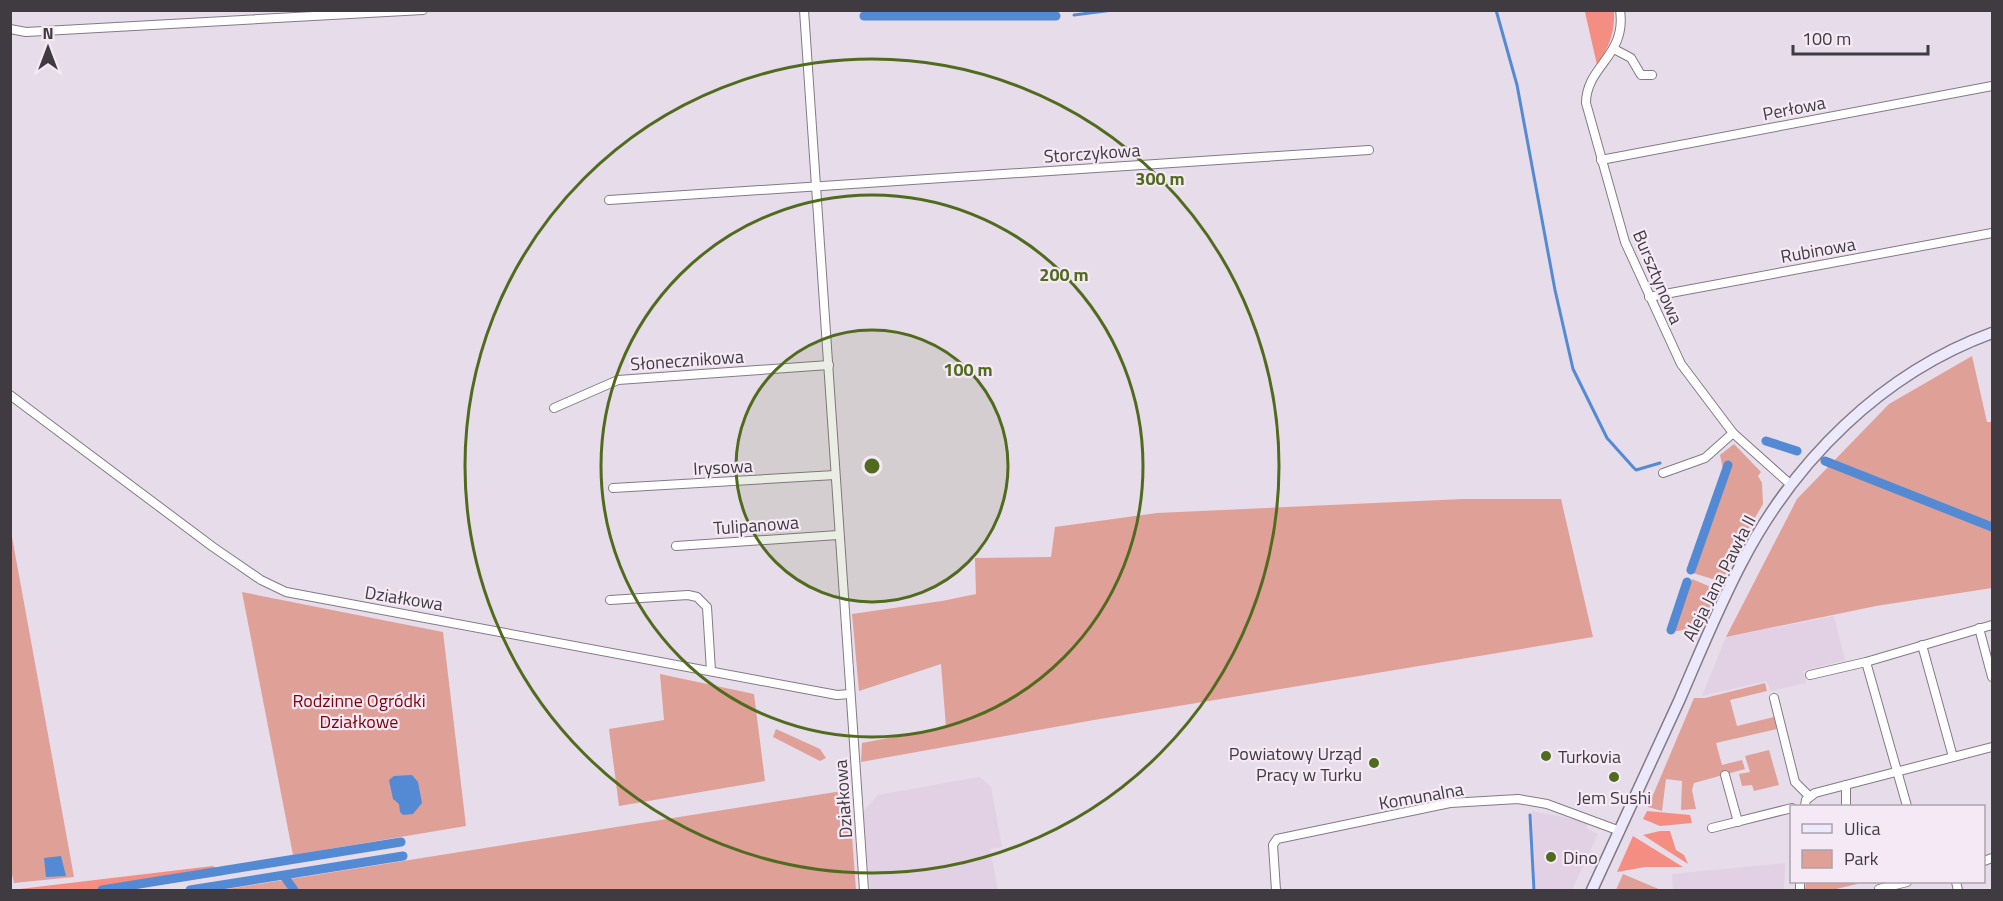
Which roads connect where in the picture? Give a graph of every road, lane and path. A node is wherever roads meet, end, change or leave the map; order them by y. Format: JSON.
{"nodes":[{"id":1,"x":423,"y":10,"type":"edge"},
{"id":2,"x":804,"y":10,"type":"edge"},
{"id":3,"x":1620,"y":10,"type":"edge"},
{"id":4,"x":10,"y":29,"type":"edge"},
{"id":5,"x":1614,"y":49,"type":"junction"},
{"id":6,"x":1652,"y":75,"type":"dead end"},
{"id":7,"x":1992,"y":86,"type":"edge"},
{"id":8,"x":1368,"y":150,"type":"dead end"},
{"id":9,"x":1601,"y":160,"type":"junction"},
{"id":10,"x":817,"y":186,"type":"junction"},
{"id":11,"x":609,"y":200,"type":"dead end"},
{"id":12,"x":1992,"y":233,"type":"edge"},
{"id":13,"x":1649,"y":297,"type":"junction"},
{"id":14,"x":1992,"y":333,"type":"edge"},
{"id":15,"x":829,"y":365,"type":"junction"},
{"id":16,"x":10,"y":395,"type":"edge"},
{"id":17,"x":554,"y":408,"type":"dead end"},
{"id":18,"x":1733,"y":433,"type":"junction"},
{"id":19,"x":1663,"y":473,"type":"dead end"},
{"id":20,"x":835,"y":475,"type":"junction"},
{"id":21,"x":1790,"y":484,"type":"junction"},
{"id":22,"x":613,"y":488,"type":"dead end"},
{"id":23,"x":838,"y":535,"type":"junction"},
{"id":24,"x":676,"y":546,"type":"dead end"},
{"id":25,"x":610,"y":600,"type":"dead end"},
{"id":26,"x":1992,"y":624,"type":"edge"},
{"id":27,"x":1979,"y":628,"type":"junction"},
{"id":28,"x":1922,"y":645,"type":"junction"},
{"id":29,"x":1866,"y":662,"type":"junction"},
{"id":30,"x":711,"y":671,"type":"junction"},
{"id":31,"x":1810,"y":675,"type":"dead end"},
{"id":32,"x":1992,"y":677,"type":"edge"},
{"id":33,"x":850,"y":694,"type":"junction"},
{"id":34,"x":1774,"y":698,"type":"dead end"},
{"id":35,"x":1992,"y":747,"type":"edge"},
{"id":36,"x":1953,"y":757,"type":"junction"},
{"id":37,"x":1895,"y":773,"type":"junction"},
{"id":38,"x":1725,"y":775,"type":"dead end"},
{"id":39,"x":1846,"y":785,"type":"junction"},
{"id":40,"x":1809,"y":796,"type":"junction"},
{"id":41,"x":1804,"y":805,"type":"edge"},
{"id":42,"x":1846,"y":805,"type":"edge"},
{"id":43,"x":1906,"y":805,"type":"edge"},
{"id":44,"x":1790,"y":808,"type":"edge"},
{"id":45,"x":1738,"y":822,"type":"junction"},
{"id":46,"x":1712,"y":828,"type":"dead end"},
{"id":47,"x":1620,"y":831,"type":"junction"},
{"id":48,"x":1903,"y":883,"type":"edge"},
{"id":49,"x":1879,"y":889,"type":"edge"},
{"id":50,"x":864,"y":891,"type":"edge"},
{"id":51,"x":1276,"y":891,"type":"edge"},
{"id":52,"x":1592,"y":891,"type":"edge"}],
"edges":[{"from":1,"to":4,"type":"street"},
{"from":2,"to":10,"type":"street","name":"Działkowa"},
{"from":3,"to":5,"type":"street","name":"Bursztynowa"},
{"from":5,"to":6,"type":"street"},
{"from":5,"to":9,"type":"street","name":"Bursztynowa"},
{"from":7,"to":9,"type":"street","name":"Perłowa"},
{"from":8,"to":10,"type":"street","name":"Storczykowa"},
{"from":9,"to":13,"type":"street","name":"Bursztynowa"},
{"from":10,"to":11,"type":"street","name":"Storczykowa"},
{"from":10,"to":15,"type":"street","name":"Działkowa"},
{"from":12,"to":13,"type":"street","name":"Rubinowa"},
{"from":13,"to":18,"type":"street","name":"Bursztynowa"},
{"from":14,"to":21,"type":"main road","name":"Aleja Jana Pawła II"},
{"from":15,"to":17,"type":"street","name":"Słonecznikowa"},
{"from":15,"to":20,"type":"street","name":"Działkowa"},
{"from":16,"to":30,"type":"street","name":"Działkowa"},
{"from":18,"to":19,"type":"street"},
{"from":18,"to":21,"type":"street","name":"Bursztynowa"},
{"from":20,"to":22,"type":"street","name":"Irysowa"},
{"from":20,"to":23,"type":"street","name":"Działkowa"},
{"from":21,"to":47,"type":"main road","name":"Aleja Jana Pawła II"},
{"from":23,"to":24,"type":"street","name":"Tulipanowa"},
{"from":23,"to":33,"type":"street","name":"Działkowa"},
{"from":25,"to":30,"type":"street"},
{"from":26,"to":27,"type":"street"},
{"from":27,"to":28,"type":"street"},
{"from":27,"to":32,"type":"street"},
{"from":28,"to":29,"type":"street"},
{"from":28,"to":36,"type":"street"},
{"from":29,"to":31,"type":"street"},
{"from":29,"to":37,"type":"street"},
{"from":30,"to":33,"type":"street","name":"Działkowa"},
{"from":33,"to":50,"type":"street","name":"Działkowa"},
{"from":34,"to":40,"type":"street"},
{"from":35,"to":36,"type":"street"},
{"from":36,"to":37,"type":"street"},
{"from":37,"to":39,"type":"street"},
{"from":37,"to":43,"type":"street"},
{"from":38,"to":45,"type":"street"},
{"from":39,"to":40,"type":"street"},
{"from":39,"to":42,"type":"street"},
{"from":40,"to":41,"type":"street"},
{"from":44,"to":45,"type":"street"},
{"from":45,"to":46,"type":"street"},
{"from":47,"to":51,"type":"street","name":"Komunalna"},
{"from":47,"to":52,"type":"main road","name":"Aleja Jana Pawła II"},
{"from":48,"to":49,"type":"street"}]}
